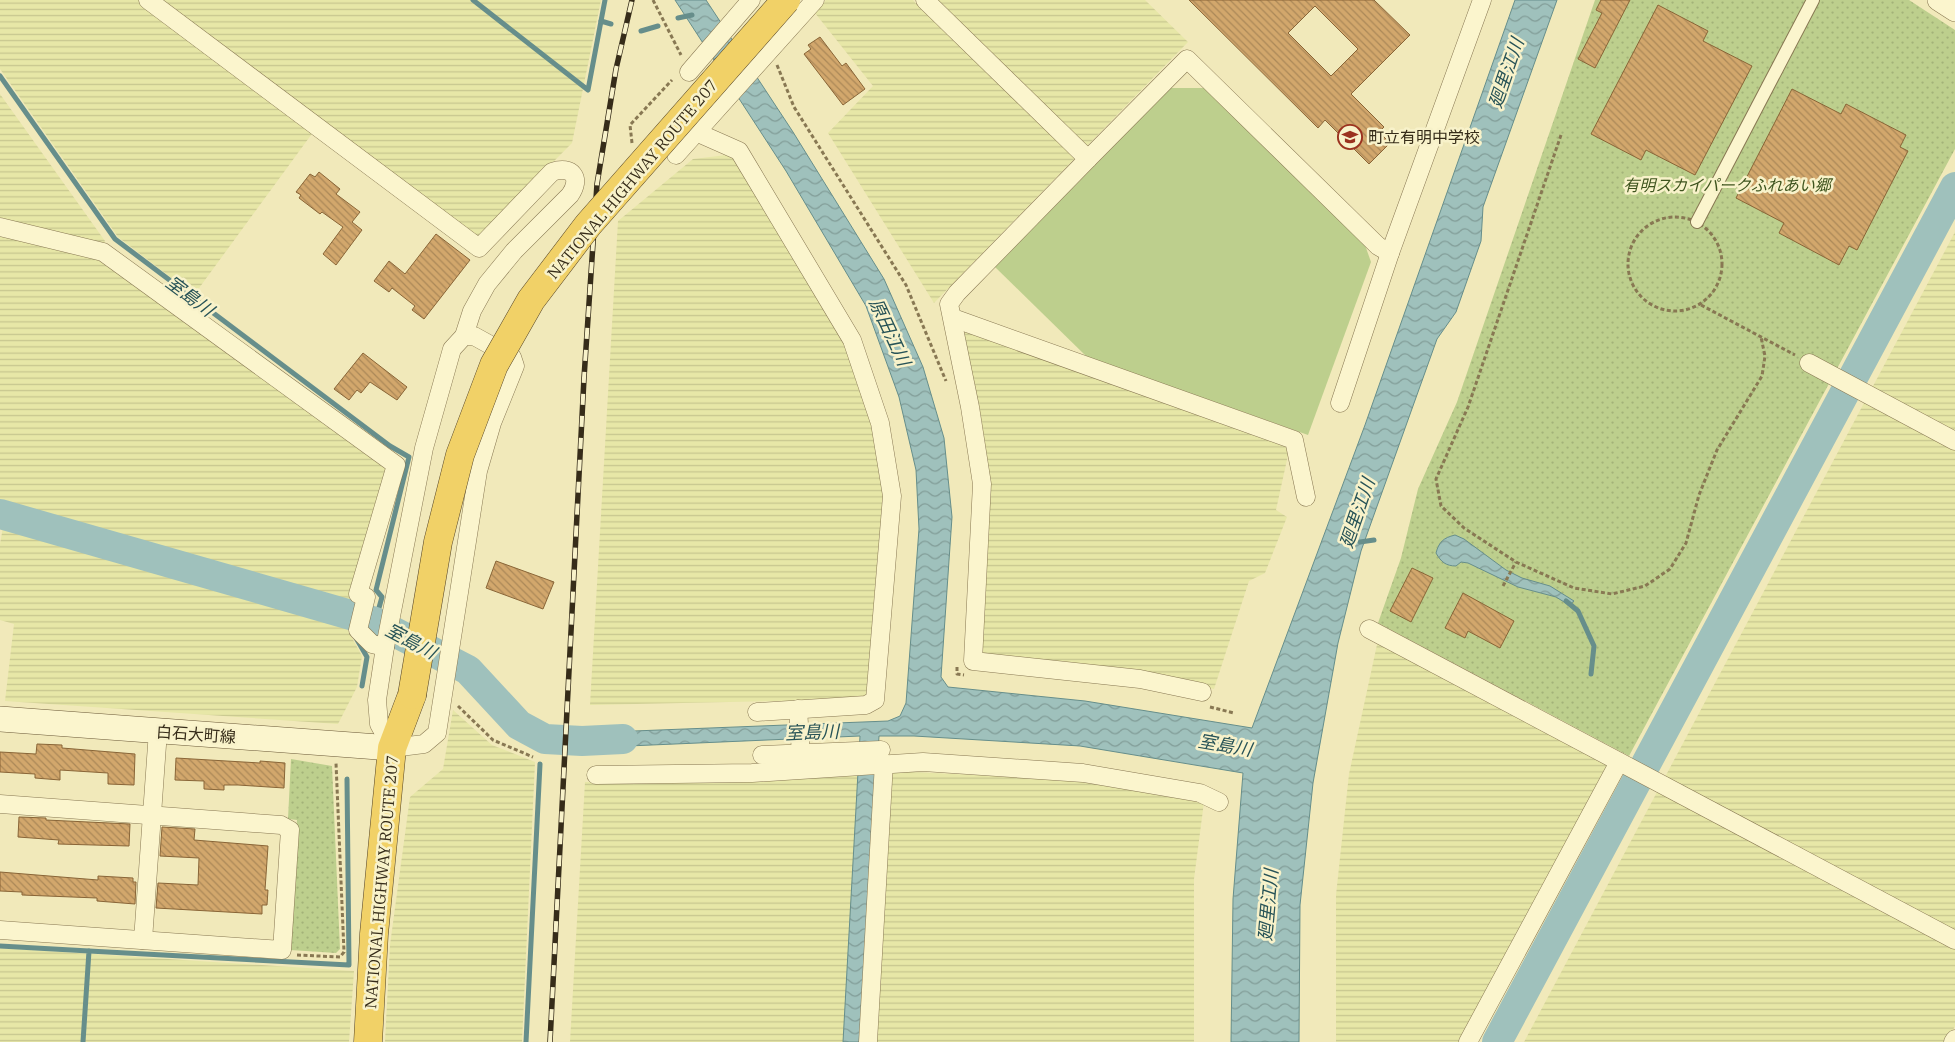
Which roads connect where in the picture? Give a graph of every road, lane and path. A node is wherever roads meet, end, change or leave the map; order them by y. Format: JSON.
{"nodes":[{"id":1,"x":148,"y":0,"type":"edge"},
{"id":2,"x":654,"y":0,"type":"edge"},
{"id":3,"x":786,"y":0,"type":"edge"},
{"id":4,"x":815,"y":0,"type":"edge"},
{"id":5,"x":925,"y":0,"type":"edge"},
{"id":6,"x":1482,"y":0,"type":"edge"},
{"id":7,"x":1813,"y":0,"type":"edge"},
{"id":8,"x":1938,"y":0,"type":"edge"},
{"id":9,"x":747,"y":5,"type":"edge"},
{"id":10,"x":1955,"y":11,"type":"edge"},
{"id":11,"x":690,"y":72,"type":"joint"},
{"id":12,"x":672,"y":80,"type":"dead end"},
{"id":13,"x":696,"y":132,"type":"junction"},
{"id":14,"x":1561,"y":135,"type":"dead end"},
{"id":15,"x":633,"y":149,"type":"dead end"},
{"id":16,"x":676,"y":155,"type":"dead end"},
{"id":17,"x":1088,"y":159,"type":"junction"},
{"id":18,"x":1697,"y":222,"type":"junction"},
{"id":19,"x":0,"y":227,"type":"edge"},
{"id":20,"x":1390,"y":253,"type":"junction"},
{"id":21,"x":1701,"y":305,"type":"junction"},
{"id":22,"x":953,"y":318,"type":"junction"},
{"id":23,"x":464,"y":336,"type":"junction"},
{"id":24,"x":1761,"y":337,"type":"junction"},
{"id":25,"x":1809,"y":363,"type":"joint"},
{"id":26,"x":1340,"y":403,"type":"dead end"},
{"id":27,"x":1955,"y":441,"type":"edge"},
{"id":28,"x":1306,"y":497,"type":"dead end"},
{"id":29,"x":1516,"y":562,"type":"junction"},
{"id":30,"x":1503,"y":586,"type":"dead end"},
{"id":31,"x":1369,"y":629,"type":"dead end"},
{"id":32,"x":385,"y":647,"type":"junction"},
{"id":33,"x":443,"y":688,"type":"junction"},
{"id":34,"x":1202,"y":692,"type":"dead end"},
{"id":35,"x":798,"y":709,"type":"junction"},
{"id":36,"x":757,"y":712,"type":"dead end"},
{"id":37,"x":0,"y":719,"type":"edge"},
{"id":38,"x":158,"y":731,"type":"junction"},
{"id":39,"x":392,"y":748,"type":"junction"},
{"id":40,"x":801,"y":754,"type":"junction"},
{"id":41,"x":762,"y":755,"type":"dead end"},
{"id":42,"x":533,"y":757,"type":"dead end"},
{"id":43,"x":882,"y":757,"type":"junction"},
{"id":44,"x":854,"y":758,"type":"junction"},
{"id":45,"x":341,"y":760,"type":"dead end"},
{"id":46,"x":1619,"y":762,"type":"junction"},
{"id":47,"x":596,"y":775,"type":"dead end"},
{"id":48,"x":1219,"y":802,"type":"dead end"},
{"id":49,"x":0,"y":804,"type":"edge"},
{"id":50,"x":151,"y":815,"type":"junction"},
{"id":51,"x":0,"y":930,"type":"edge"},
{"id":52,"x":142,"y":940,"type":"junction"},
{"id":53,"x":1955,"y":940,"type":"edge"},
{"id":54,"x":282,"y":950,"type":"junction"},
{"id":55,"x":368,"y":1042,"type":"edge"},
{"id":56,"x":868,"y":1042,"type":"edge"},
{"id":57,"x":1468,"y":1042,"type":"edge"}],
"edges":[{"from":1,"to":23,"type":"street"},
{"from":2,"to":11,"type":"path"},
{"from":3,"to":39,"type":"highway","name":"NATIONAL HIGHWAY ROUTE 207","bridge":true},
{"from":4,"to":13,"type":"street"},
{"from":5,"to":17,"type":"street"},
{"from":6,"to":20,"type":"street"},
{"from":7,"to":18,"type":"street"},
{"from":8,"to":10,"type":"street"},
{"from":9,"to":11,"type":"street"},
{"from":12,"to":15,"type":"path"},
{"from":13,"to":16,"type":"street"},
{"from":13,"to":35,"type":"street"},
{"from":14,"to":29,"type":"path"},
{"from":17,"to":20,"type":"street"},
{"from":17,"to":22,"type":"street"},
{"from":18,"to":21,"type":"path"},
{"from":18,"to":21,"type":"path"},
{"from":19,"to":32,"type":"street"},
{"from":20,"to":26,"type":"street"},
{"from":21,"to":24,"type":"path"},
{"from":22,"to":28,"type":"street"},
{"from":22,"to":34,"type":"street"},
{"from":23,"to":32,"type":"street"},
{"from":23,"to":33,"type":"street"},
{"from":24,"to":25,"type":"path"},
{"from":24,"to":29,"type":"path"},
{"from":25,"to":27,"type":"street"},
{"from":29,"to":30,"type":"path"},
{"from":31,"to":46,"type":"street"},
{"from":32,"to":39,"type":"street"},
{"from":33,"to":39,"type":"street"},
{"from":33,"to":42,"type":"path"},
{"from":35,"to":36,"type":"street"},
{"from":35,"to":40,"type":"street"},
{"from":37,"to":38,"type":"main road","name":"白石大町線"},
{"from":38,"to":39,"type":"main road","name":"白石大町線"},
{"from":38,"to":50,"type":"street"},
{"from":39,"to":55,"type":"highway","name":"NATIONAL HIGHWAY ROUTE 207"},
{"from":40,"to":41,"type":"street"},
{"from":40,"to":44,"type":"street"},
{"from":43,"to":44,"type":"street"},
{"from":43,"to":48,"type":"street"},
{"from":43,"to":56,"type":"street"},
{"from":44,"to":47,"type":"street"},
{"from":45,"to":54,"type":"path"},
{"from":46,"to":53,"type":"street"},
{"from":46,"to":57,"type":"street"},
{"from":49,"to":50,"type":"street"},
{"from":50,"to":52,"type":"street"},
{"from":50,"to":54,"type":"street"},
{"from":51,"to":52,"type":"street"},
{"from":52,"to":54,"type":"street"}]}
